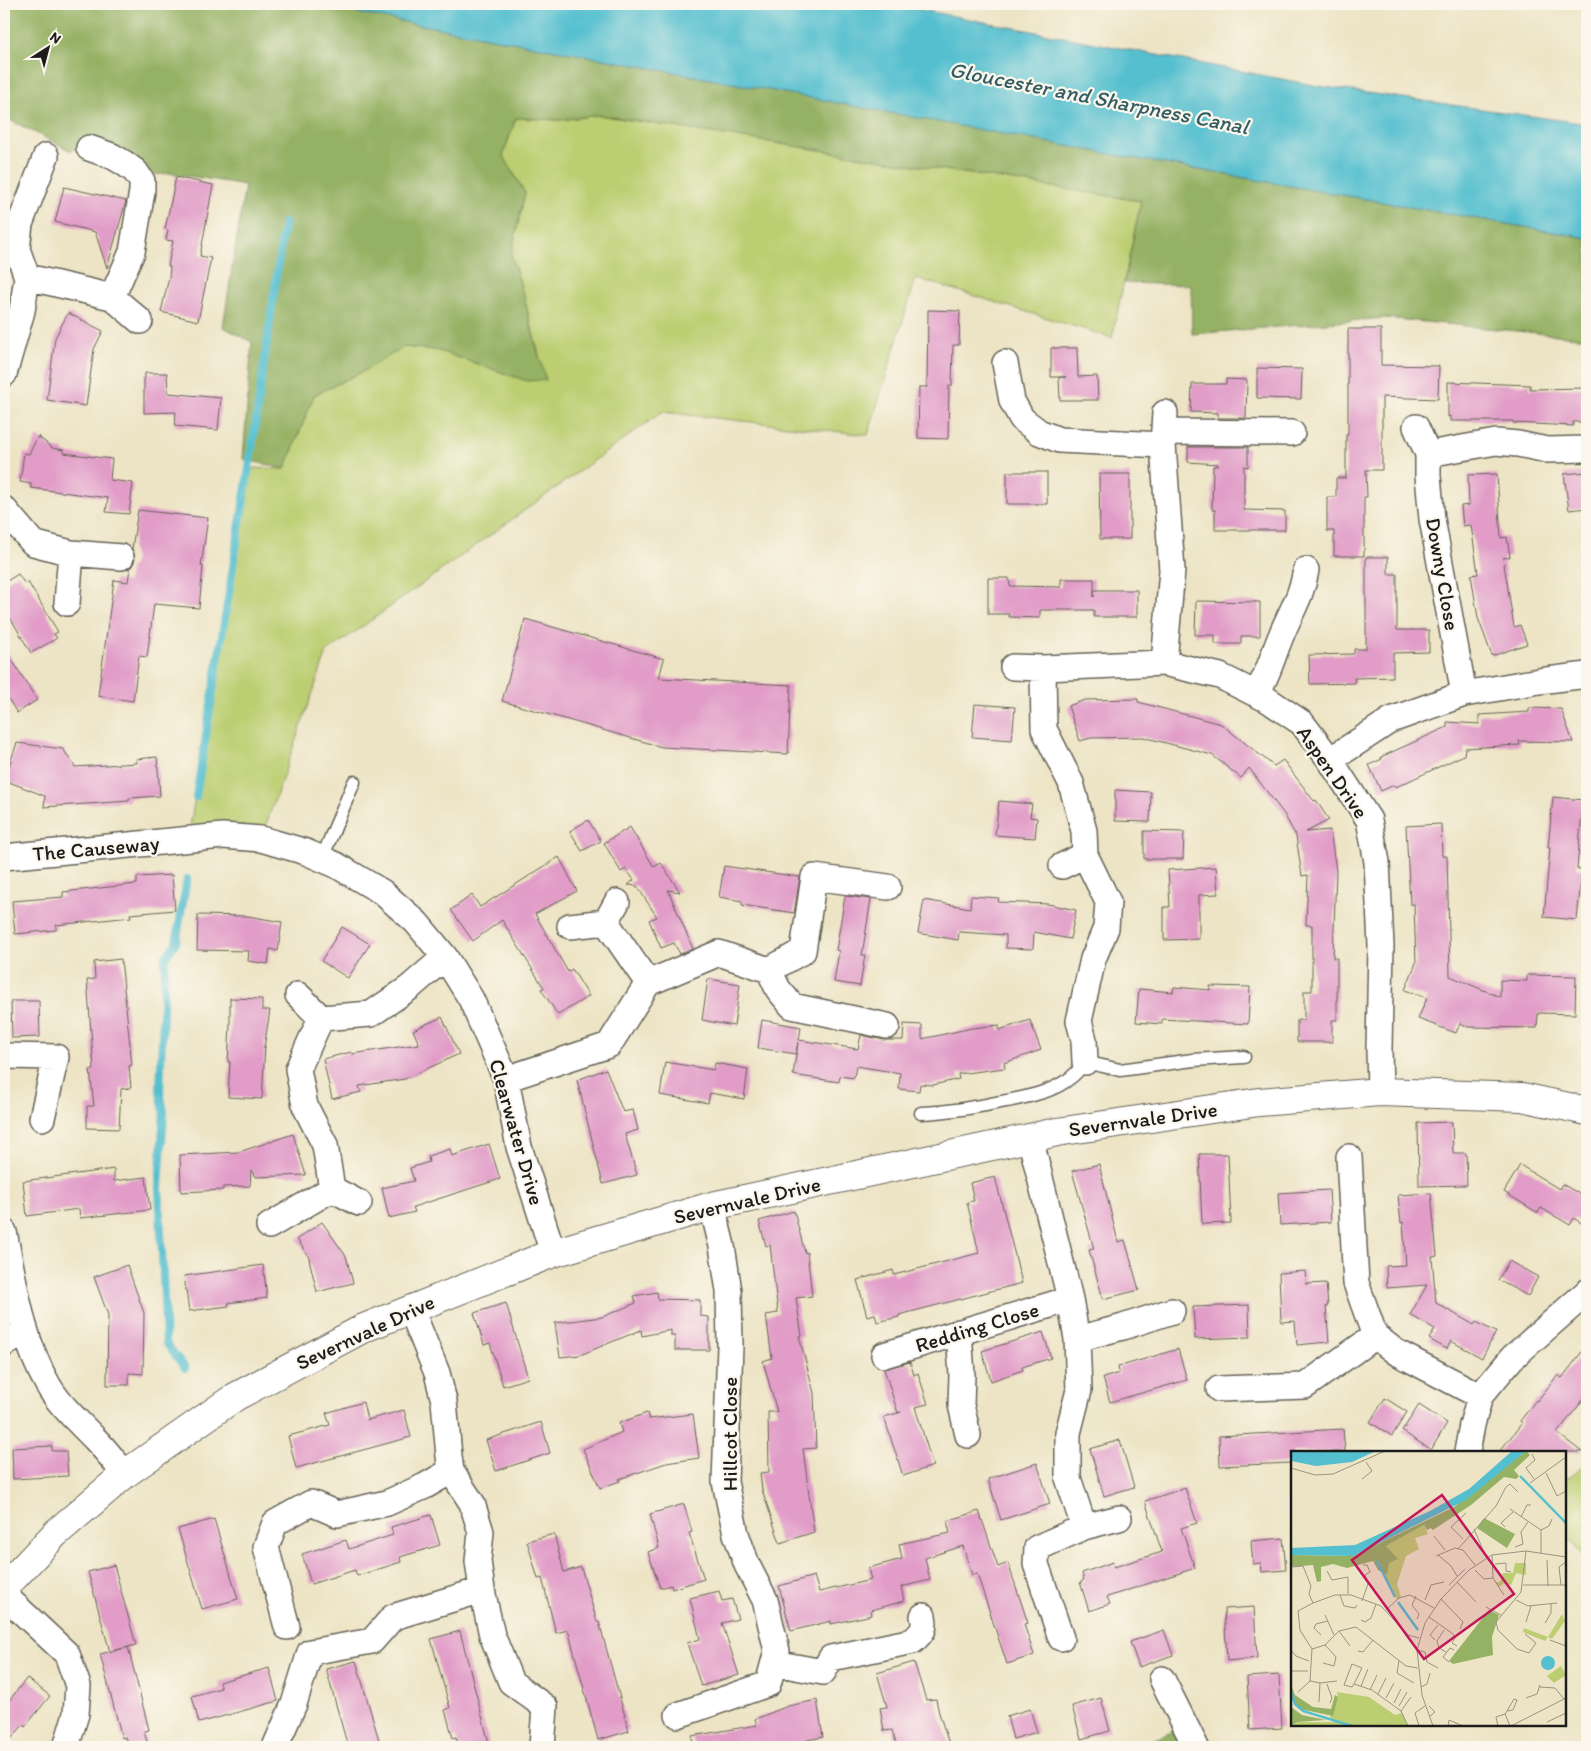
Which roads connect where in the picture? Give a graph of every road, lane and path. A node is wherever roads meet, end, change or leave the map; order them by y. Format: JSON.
{"nodes":[{"id":1,"x":89,"y":148,"type":"dead end"},
{"id":2,"x":46,"y":156,"type":"dead end"},
{"id":3,"x":27,"y":278,"type":"junction"},
{"id":4,"x":112,"y":297,"type":"junction"},
{"id":5,"x":140,"y":321,"type":"dead end"},
{"id":6,"x":1004,"y":363,"type":"dead end"},
{"id":7,"x":4,"y":374,"type":"edge"},
{"id":8,"x":1416,"y":427,"type":"dead end"},
{"id":9,"x":1164,"y":430,"type":"junction"},
{"id":10,"x":1292,"y":432,"type":"dead end"},
{"id":11,"x":1587,"y":449,"type":"edge"},
{"id":12,"x":1428,"y":454,"type":"junction"},
{"id":13,"x":4,"y":509,"type":"edge"},
{"id":14,"x":71,"y":553,"type":"junction"},
{"id":15,"x":122,"y":557,"type":"dead end"},
{"id":16,"x":1306,"y":570,"type":"dead end"},
{"id":17,"x":67,"y":603,"type":"dead end"},
{"id":18,"x":1164,"y":663,"type":"junction"},
{"id":19,"x":1013,"y":666,"type":"dead end"},
{"id":20,"x":1043,"y":668,"type":"junction"},
{"id":21,"x":1587,"y":675,"type":"edge"},
{"id":22,"x":1256,"y":694,"type":"junction"},
{"id":23,"x":1464,"y":694,"type":"junction"},
{"id":24,"x":1330,"y":760,"type":"junction"},
{"id":25,"x":354,"y":782,"type":"dead end"},
{"id":26,"x":188,"y":840,"type":"joint"},
{"id":27,"x":1085,"y":855,"type":"junction"},
{"id":28,"x":4,"y":857,"type":"edge"},
{"id":29,"x":322,"y":858,"type":"junction"},
{"id":30,"x":1062,"y":866,"type":"dead end"},
{"id":31,"x":888,"y":887,"type":"dead end"},
{"id":32,"x":570,"y":926,"type":"dead end"},
{"id":33,"x":444,"y":957,"type":"junction"},
{"id":34,"x":769,"y":970,"type":"junction"},
{"id":35,"x":648,"y":983,"type":"junction"},
{"id":36,"x":298,"y":995,"type":"dead end"},
{"id":37,"x":321,"y":1018,"type":"junction"},
{"id":38,"x":887,"y":1026,"type":"dead end"},
{"id":39,"x":4,"y":1056,"type":"edge"},
{"id":40,"x":1244,"y":1057,"type":"dead end"},
{"id":41,"x":1085,"y":1062,"type":"junction"},
{"id":42,"x":506,"y":1079,"type":"junction"},
{"id":43,"x":1380,"y":1092,"type":"junction"},
{"id":44,"x":1587,"y":1111,"type":"edge"},
{"id":45,"x":921,"y":1113,"type":"dead end"},
{"id":46,"x":42,"y":1118,"type":"dead end"},
{"id":47,"x":1030,"y":1137,"type":"junction"},
{"id":48,"x":1349,"y":1157,"type":"dead end"},
{"id":49,"x":332,"y":1190,"type":"junction"},
{"id":50,"x":359,"y":1203,"type":"dead end"},
{"id":51,"x":712,"y":1206,"type":"junction"},
{"id":52,"x":269,"y":1226,"type":"dead end"},
{"id":53,"x":4,"y":1232,"type":"edge"},
{"id":54,"x":553,"y":1253,"type":"junction"},
{"id":55,"x":1587,"y":1292,"type":"edge"},
{"id":56,"x":1070,"y":1298,"type":"junction"},
{"id":57,"x":411,"y":1309,"type":"junction"},
{"id":58,"x":1172,"y":1311,"type":"dead end"},
{"id":59,"x":958,"y":1332,"type":"junction"},
{"id":60,"x":1375,"y":1336,"type":"junction"},
{"id":61,"x":14,"y":1338,"type":"edge"},
{"id":62,"x":1077,"y":1339,"type":"junction"},
{"id":63,"x":884,"y":1355,"type":"dead end"},
{"id":64,"x":1219,"y":1388,"type":"dead end"},
{"id":65,"x":1480,"y":1396,"type":"junction"},
{"id":66,"x":968,"y":1435,"type":"dead end"},
{"id":67,"x":1467,"y":1451,"type":"edge"},
{"id":68,"x":452,"y":1471,"type":"junction"},
{"id":69,"x":125,"y":1474,"type":"junction"},
{"id":70,"x":1119,"y":1518,"type":"dead end"},
{"id":71,"x":1084,"y":1527,"type":"junction"},
{"id":72,"x":4,"y":1588,"type":"edge"},
{"id":73,"x":482,"y":1590,"type":"junction"},
{"id":74,"x":4,"y":1595,"type":"edge"},
{"id":75,"x":923,"y":1616,"type":"dead end"},
{"id":76,"x":287,"y":1627,"type":"dead end"},
{"id":77,"x":1061,"y":1638,"type":"dead end"},
{"id":78,"x":771,"y":1674,"type":"junction"},
{"id":79,"x":1162,"y":1678,"type":"dead end"},
{"id":80,"x":678,"y":1715,"type":"dead end"},
{"id":81,"x":67,"y":1747,"type":"edge"},
{"id":82,"x":275,"y":1747,"type":"edge"},
{"id":83,"x":542,"y":1747,"type":"edge"},
{"id":84,"x":1196,"y":1747,"type":"edge"}],
"edges":[{"from":1,"to":4,"type":"street"},
{"from":2,"to":3,"type":"street"},
{"from":3,"to":4,"type":"street"},
{"from":3,"to":7,"type":"street"},
{"from":4,"to":5,"type":"street"},
{"from":6,"to":9,"type":"street"},
{"from":8,"to":12,"type":"street","name":"Downy Close"},
{"from":9,"to":10,"type":"street"},
{"from":9,"to":18,"type":"street"},
{"from":11,"to":12,"type":"street"},
{"from":12,"to":23,"type":"street","name":"Downy Close"},
{"from":13,"to":14,"type":"street"},
{"from":14,"to":15,"type":"street"},
{"from":14,"to":17,"type":"street"},
{"from":16,"to":22,"type":"street"},
{"from":18,"to":20,"type":"street","name":"Aspen Drive"},
{"from":18,"to":22,"type":"street","name":"Aspen Drive"},
{"from":19,"to":20,"type":"street","name":"Aspen Drive"},
{"from":20,"to":27,"type":"street"},
{"from":21,"to":23,"type":"street"},
{"from":22,"to":24,"type":"street","name":"Aspen Drive"},
{"from":23,"to":24,"type":"street"},
{"from":24,"to":43,"type":"street","name":"Aspen Drive"},
{"from":25,"to":29,"type":"lane"},
{"from":26,"to":28,"type":"street","name":"The Causeway"},
{"from":26,"to":29,"type":"street","name":"Clearwater Drive"},
{"from":27,"to":30,"type":"street"},
{"from":27,"to":41,"type":"street"},
{"from":29,"to":33,"type":"street","name":"Clearwater Drive"},
{"from":31,"to":34,"type":"street"},
{"from":32,"to":35,"type":"street"},
{"from":33,"to":37,"type":"street"},
{"from":33,"to":42,"type":"street","name":"Clearwater Drive"},
{"from":34,"to":35,"type":"street"},
{"from":34,"to":38,"type":"street"},
{"from":35,"to":42,"type":"street"},
{"from":36,"to":37,"type":"street"},
{"from":37,"to":49,"type":"street"},
{"from":39,"to":46,"type":"street"},
{"from":40,"to":41,"type":"lane"},
{"from":41,"to":45,"type":"lane"},
{"from":42,"to":54,"type":"street","name":"Clearwater Drive"},
{"from":43,"to":44,"type":"street","name":"Severnvale Drive"},
{"from":43,"to":47,"type":"street","name":"Severnvale Drive"},
{"from":47,"to":51,"type":"street","name":"Severnvale Drive"},
{"from":47,"to":56,"type":"street","name":"Redding Close"},
{"from":48,"to":60,"type":"street"},
{"from":49,"to":50,"type":"street"},
{"from":49,"to":52,"type":"street"},
{"from":51,"to":54,"type":"street","name":"Severnvale Drive"},
{"from":51,"to":78,"type":"street","name":"Hillcot Close"},
{"from":53,"to":61,"type":"street"},
{"from":54,"to":57,"type":"street","name":"Severnvale Drive"},
{"from":55,"to":65,"type":"street"},
{"from":56,"to":59,"type":"street","name":"Redding Close"},
{"from":56,"to":62,"type":"street","name":"Redding Close"},
{"from":57,"to":68,"type":"street"},
{"from":57,"to":69,"type":"street","name":"Severnvale Drive"},
{"from":58,"to":62,"type":"street"},
{"from":59,"to":63,"type":"street","name":"Redding Close"},
{"from":59,"to":66,"type":"street"},
{"from":60,"to":64,"type":"street"},
{"from":60,"to":65,"type":"street"},
{"from":61,"to":69,"type":"street"},
{"from":62,"to":71,"type":"street","name":"Redding Close"},
{"from":65,"to":67,"type":"street"},
{"from":68,"to":73,"type":"street"},
{"from":68,"to":76,"type":"street"},
{"from":69,"to":72,"type":"street","name":"Severnvale Drive"},
{"from":70,"to":71,"type":"street"},
{"from":71,"to":77,"type":"street"},
{"from":73,"to":82,"type":"street"},
{"from":73,"to":83,"type":"street"},
{"from":74,"to":81,"type":"street"},
{"from":75,"to":78,"type":"street"},
{"from":78,"to":80,"type":"street"},
{"from":79,"to":84,"type":"street"}]}
